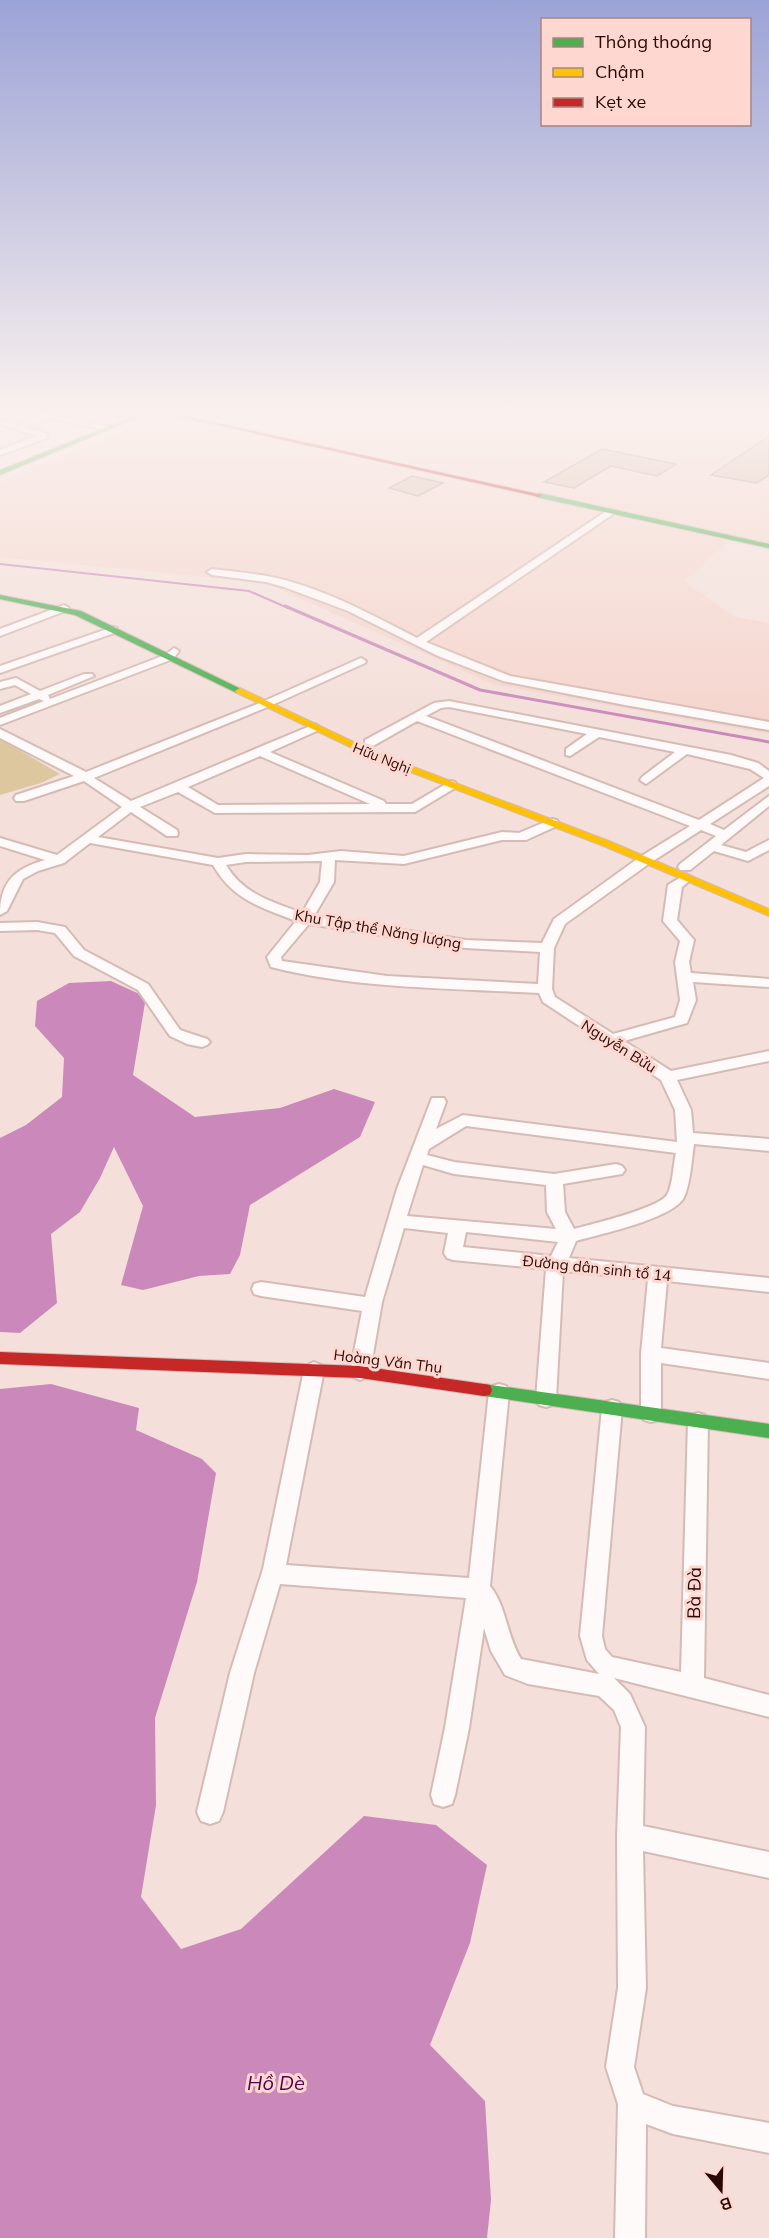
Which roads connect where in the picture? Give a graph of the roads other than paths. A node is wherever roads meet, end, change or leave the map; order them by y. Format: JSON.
{"nodes":[{"id":1,"x":607,"y":514,"type":"edge"},
{"id":2,"x":622,"y":514,"type":"edge"},
{"id":3,"x":769,"y":546,"type":"edge"},
{"id":4,"x":212,"y":572,"type":"dead end"},
{"id":5,"x":0,"y":591,"type":"edge"},
{"id":6,"x":0,"y":597,"type":"edge"},
{"id":7,"x":64,"y":608,"type":"junction"},
{"id":8,"x":113,"y":630,"type":"junction"},
{"id":9,"x":0,"y":633,"type":"edge"},
{"id":10,"x":418,"y":642,"type":"junction"},
{"id":11,"x":166,"y":653,"type":"junction"},
{"id":12,"x":361,"y":661,"type":"dead end"},
{"id":13,"x":0,"y":670,"type":"edge"},
{"id":14,"x":102,"y":671,"type":"junction"},
{"id":15,"x":116,"y":677,"type":"junction"},
{"id":16,"x":0,"y":686,"type":"edge"},
{"id":17,"x":39,"y":694,"type":"junction"},
{"id":18,"x":53,"y":702,"type":"junction"},
{"id":19,"x":271,"y":702,"type":"junction"},
{"id":20,"x":0,"y":710,"type":"edge"},
{"id":21,"x":417,"y":717,"type":"junction"},
{"id":22,"x":0,"y":722,"type":"edge"},
{"id":23,"x":769,"y":726,"type":"edge"},
{"id":24,"x":315,"y":728,"type":"junction"},
{"id":25,"x":0,"y":733,"type":"edge"},
{"id":26,"x":597,"y":733,"type":"junction"},
{"id":27,"x":339,"y":734,"type":"junction"},
{"id":28,"x":369,"y":743,"type":"junction"},
{"id":29,"x":684,"y":750,"type":"junction"},
{"id":30,"x":261,"y":752,"type":"junction"},
{"id":31,"x":570,"y":753,"type":"dead end"},
{"id":32,"x":769,"y":776,"type":"edge"},
{"id":33,"x":85,"y":777,"type":"junction"},
{"id":34,"x":646,"y":780,"type":"dead end"},
{"id":35,"x":769,"y":781,"type":"edge"},
{"id":36,"x":451,"y":785,"type":"junction"},
{"id":37,"x":179,"y":787,"type":"junction"},
{"id":38,"x":338,"y":787,"type":"junction"},
{"id":39,"x":20,"y":798,"type":"dead end"},
{"id":40,"x":769,"y":800,"type":"edge"},
{"id":41,"x":130,"y":806,"type":"junction"},
{"id":42,"x":320,"y":808,"type":"junction"},
{"id":43,"x":390,"y":808,"type":"junction"},
{"id":44,"x":552,"y":823,"type":"junction"},
{"id":45,"x":700,"y":825,"type":"junction"},
{"id":46,"x":172,"y":832,"type":"dead end"},
{"id":47,"x":726,"y":835,"type":"junction"},
{"id":48,"x":88,"y":839,"type":"junction"},
{"id":49,"x":0,"y":842,"type":"edge"},
{"id":50,"x":769,"y":844,"type":"edge"},
{"id":51,"x":712,"y":846,"type":"junction"},
{"id":52,"x":329,"y":856,"type":"junction"},
{"id":53,"x":650,"y":857,"type":"junction"},
{"id":54,"x":59,"y":860,"type":"junction"},
{"id":55,"x":218,"y":862,"type":"junction"},
{"id":56,"x":685,"y":872,"type":"junction"},
{"id":57,"x":769,"y":902,"type":"edge"},
{"id":58,"x":0,"y":911,"type":"edge"},
{"id":59,"x":769,"y":913,"type":"edge"},
{"id":60,"x":305,"y":919,"type":"junction"},
{"id":61,"x":0,"y":927,"type":"edge"},
{"id":62,"x":547,"y":948,"type":"junction"},
{"id":63,"x":684,"y":976,"type":"junction"},
{"id":64,"x":769,"y":983,"type":"edge"},
{"id":65,"x":545,"y":989,"type":"junction"},
{"id":66,"x":611,"y":1040,"type":"junction"},
{"id":67,"x":202,"y":1042,"type":"dead end"},
{"id":68,"x":769,"y":1056,"type":"edge"},
{"id":69,"x":668,"y":1077,"type":"junction"},
{"id":70,"x":438,"y":1102,"type":"dead end"},
{"id":71,"x":685,"y":1144,"type":"junction"},
{"id":72,"x":769,"y":1145,"type":"edge"},
{"id":73,"x":420,"y":1152,"type":"junction"},
{"id":74,"x":616,"y":1170,"type":"dead end"},
{"id":75,"x":554,"y":1180,"type":"junction"},
{"id":76,"x":397,"y":1221,"type":"junction"},
{"id":77,"x":458,"y":1227,"type":"junction"},
{"id":78,"x":569,"y":1238,"type":"junction"},
{"id":79,"x":557,"y":1264,"type":"junction"},
{"id":80,"x":658,"y":1274,"type":"junction"},
{"id":81,"x":769,"y":1285,"type":"edge"},
{"id":82,"x":261,"y":1289,"type":"dead end"},
{"id":83,"x":372,"y":1305,"type":"junction"},
{"id":84,"x":651,"y":1354,"type":"junction"},
{"id":85,"x":0,"y":1358,"type":"edge"},
{"id":86,"x":314,"y":1370,"type":"junction"},
{"id":87,"x":769,"y":1371,"type":"edge"},
{"id":88,"x":360,"y":1372,"type":"junction"},
{"id":89,"x":499,"y":1392,"type":"junction"},
{"id":90,"x":546,"y":1399,"type":"junction"},
{"id":91,"x":612,"y":1408,"type":"junction"},
{"id":92,"x":651,"y":1414,"type":"junction"},
{"id":93,"x":698,"y":1421,"type":"junction"},
{"id":94,"x":769,"y":1431,"type":"edge"},
{"id":95,"x":272,"y":1574,"type":"junction"},
{"id":96,"x":479,"y":1589,"type":"junction"},
{"id":97,"x":610,"y":1678,"type":"junction"},
{"id":98,"x":692,"y":1686,"type":"junction"},
{"id":99,"x":769,"y":1706,"type":"edge"},
{"id":100,"x":443,"y":1795,"type":"dead end"},
{"id":101,"x":210,"y":1812,"type":"dead end"},
{"id":102,"x":630,"y":1836,"type":"junction"},
{"id":103,"x":769,"y":1864,"type":"edge"},
{"id":104,"x":632,"y":2104,"type":"junction"},
{"id":105,"x":769,"y":2138,"type":"edge"},
{"id":106,"x":630,"y":2238,"type":"edge"}],
"edges":[{"from":1,"to":10,"type":"street"},
{"from":2,"to":3,"type":"main road"},
{"from":4,"to":10,"type":"street"},
{"from":5,"to":11,"type":"main road","name":"Hữu Nghị"},
{"from":6,"to":7,"type":"main road","name":"Hữu Nghị"},
{"from":7,"to":8,"type":"main road","name":"Hữu Nghị"},
{"from":7,"to":9,"type":"street"},
{"from":8,"to":11,"type":"main road","name":"Hữu Nghị"},
{"from":8,"to":13,"type":"street"},
{"from":10,"to":23,"type":"street"},
{"from":11,"to":14,"type":"street"},
{"from":11,"to":15,"type":"street"},
{"from":11,"to":19,"type":"main road","name":"Hữu Nghị"},
{"from":12,"to":19,"type":"street"},
{"from":14,"to":15,"type":"street"},
{"from":14,"to":17,"type":"street"},
{"from":15,"to":18,"type":"street"},
{"from":16,"to":17,"type":"street"},
{"from":17,"to":18,"type":"street"},
{"from":17,"to":20,"type":"street"},
{"from":18,"to":22,"type":"street"},
{"from":19,"to":24,"type":"main road","name":"Hữu Nghị"},
{"from":19,"to":27,"type":"main road","name":"Hữu Nghị"},
{"from":19,"to":33,"type":"street"},
{"from":21,"to":26,"type":"street"},
{"from":21,"to":28,"type":"street"},
{"from":21,"to":45,"type":"street"},
{"from":24,"to":27,"type":"main road","name":"Hữu Nghị"},
{"from":24,"to":30,"type":"street"},
{"from":25,"to":33,"type":"street"},
{"from":26,"to":29,"type":"street"},
{"from":26,"to":31,"type":"street"},
{"from":27,"to":28,"type":"main road","name":"Hữu Nghị"},
{"from":27,"to":36,"type":"main road","name":"Hữu Nghị"},
{"from":28,"to":53,"type":"main road","name":"Hữu Nghị"},
{"from":29,"to":32,"type":"street"},
{"from":29,"to":34,"type":"street"},
{"from":30,"to":37,"type":"street"},
{"from":30,"to":38,"type":"street"},
{"from":33,"to":39,"type":"street"},
{"from":33,"to":41,"type":"street"},
{"from":35,"to":45,"type":"street"},
{"from":36,"to":43,"type":"street"},
{"from":36,"to":44,"type":"main road","name":"Hữu Nghị"},
{"from":37,"to":41,"type":"street"},
{"from":37,"to":42,"type":"street"},
{"from":38,"to":42,"type":"street"},
{"from":38,"to":43,"type":"street"},
{"from":40,"to":47,"type":"street"},
{"from":41,"to":46,"type":"street"},
{"from":41,"to":48,"type":"street"},
{"from":42,"to":43,"type":"street"},
{"from":44,"to":52,"type":"street"},
{"from":44,"to":53,"type":"main road","name":"Hữu Nghị"},
{"from":45,"to":47,"type":"street"},
{"from":45,"to":53,"type":"street"},
{"from":47,"to":51,"type":"street"},
{"from":48,"to":54,"type":"street"},
{"from":48,"to":55,"type":"street"},
{"from":49,"to":54,"type":"street"},
{"from":50,"to":51,"type":"street"},
{"from":51,"to":56,"type":"street"},
{"from":52,"to":55,"type":"street"},
{"from":52,"to":60,"type":"street"},
{"from":53,"to":56,"type":"main road","name":"Hữu Nghị"},
{"from":53,"to":62,"type":"street"},
{"from":54,"to":58,"type":"street"},
{"from":55,"to":60,"type":"street","name":"Khu Tập thể Năng lượng"},
{"from":56,"to":57,"type":"main road","name":"Hữu Nghị"},
{"from":56,"to":59,"type":"main road","name":"Hữu Nghị"},
{"from":56,"to":63,"type":"street"},
{"from":60,"to":62,"type":"street","name":"Khu Tập thể Năng lượng"},
{"from":60,"to":65,"type":"street"},
{"from":61,"to":67,"type":"street"},
{"from":62,"to":65,"type":"street"},
{"from":63,"to":64,"type":"street"},
{"from":63,"to":66,"type":"street"},
{"from":65,"to":66,"type":"street","name":"Nguyễn Bửu"},
{"from":66,"to":69,"type":"street","name":"Nguyễn Bửu"},
{"from":68,"to":69,"type":"street"},
{"from":69,"to":71,"type":"street","name":"Nguyễn Bửu"},
{"from":70,"to":73,"type":"street"},
{"from":71,"to":72,"type":"street"},
{"from":71,"to":73,"type":"street"},
{"from":71,"to":78,"type":"street","name":"Nguyễn Bửu"},
{"from":73,"to":75,"type":"street"},
{"from":73,"to":76,"type":"street"},
{"from":74,"to":75,"type":"street"},
{"from":75,"to":78,"type":"street"},
{"from":76,"to":77,"type":"street"},
{"from":76,"to":83,"type":"street"},
{"from":77,"to":78,"type":"street"},
{"from":77,"to":79,"type":"street","name":"Đường dân sinh tổ 14"},
{"from":78,"to":79,"type":"street"},
{"from":79,"to":80,"type":"street","name":"Đường dân sinh tổ 14"},
{"from":79,"to":90,"type":"street"},
{"from":80,"to":81,"type":"street","name":"Đường dân sinh tổ 14"},
{"from":80,"to":84,"type":"street"},
{"from":82,"to":83,"type":"street"},
{"from":83,"to":88,"type":"street"},
{"from":84,"to":87,"type":"street"},
{"from":84,"to":92,"type":"street"},
{"from":85,"to":86,"type":"main road","name":"Hoàng Văn Thụ"},
{"from":86,"to":88,"type":"main road","name":"Hoàng Văn Thụ"},
{"from":86,"to":95,"type":"street"},
{"from":88,"to":89,"type":"main road","name":"Hoàng Văn Thụ"},
{"from":89,"to":90,"type":"main road","name":"Hoàng Văn Thụ"},
{"from":89,"to":96,"type":"street"},
{"from":90,"to":91,"type":"main road","name":"Hoàng Văn Thụ"},
{"from":91,"to":92,"type":"main road","name":"Hoàng Văn Thụ"},
{"from":91,"to":97,"type":"street"},
{"from":92,"to":93,"type":"main road","name":"Hoàng Văn Thụ"},
{"from":93,"to":94,"type":"main road","name":"Hoàng Văn Thụ"},
{"from":93,"to":98,"type":"street","name":"Bà Đà"},
{"from":95,"to":96,"type":"street"},
{"from":95,"to":101,"type":"street"},
{"from":96,"to":97,"type":"street"},
{"from":96,"to":100,"type":"street"},
{"from":97,"to":98,"type":"street"},
{"from":97,"to":102,"type":"street"},
{"from":98,"to":99,"type":"street"},
{"from":102,"to":103,"type":"street"},
{"from":102,"to":104,"type":"street"},
{"from":104,"to":105,"type":"street"},
{"from":104,"to":106,"type":"street"}]}
